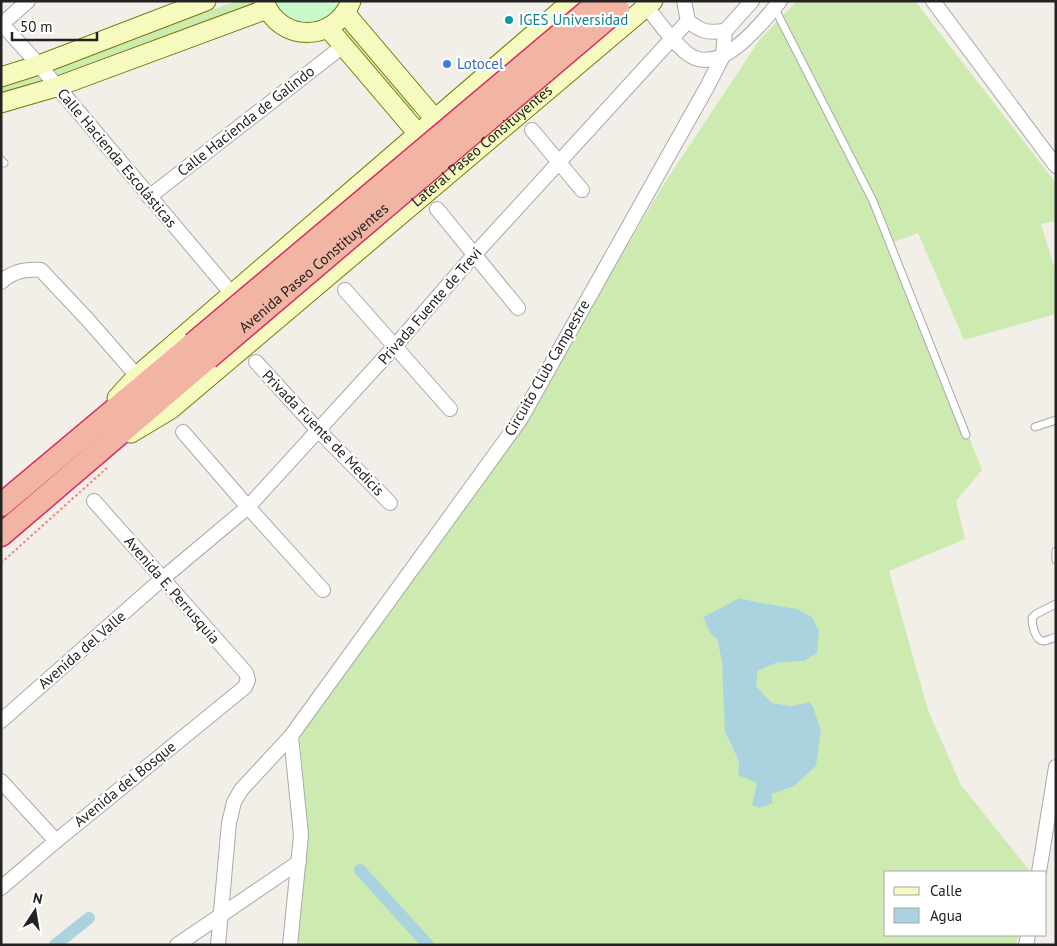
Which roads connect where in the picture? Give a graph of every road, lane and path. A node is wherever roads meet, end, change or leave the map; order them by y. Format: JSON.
{"nodes":[{"id":1,"x":28,"y":1,"type":"edge"},
{"id":2,"x":206,"y":1,"type":"edge"},
{"id":3,"x":572,"y":1,"type":"edge"},
{"id":4,"x":600,"y":1,"type":"edge"},
{"id":5,"x":684,"y":1,"type":"edge"},
{"id":6,"x":752,"y":1,"type":"edge"},
{"id":7,"x":932,"y":1,"type":"edge"},
{"id":8,"x":642,"y":3,"type":"edge"},
{"id":9,"x":775,"y":3,"type":"edge"},
{"id":10,"x":265,"y":5,"type":"edge"},
{"id":11,"x":348,"y":7,"type":"edge"},
{"id":12,"x":688,"y":21,"type":"junction"},
{"id":13,"x":2,"y":24,"type":"edge"},
{"id":14,"x":328,"y":28,"type":"junction"},
{"id":15,"x":725,"y":31,"type":"junction"},
{"id":16,"x":672,"y":38,"type":"junction"},
{"id":17,"x":343,"y":46,"type":"junction"},
{"id":18,"x":723,"y":56,"type":"junction"},
{"id":19,"x":39,"y":65,"type":"junction"},
{"id":20,"x":1,"y":77,"type":"edge"},
{"id":21,"x":56,"y":87,"type":"junction"},
{"id":22,"x":1,"y":103,"type":"edge"},
{"id":23,"x":435,"y":119,"type":"junction"},
{"id":24,"x":532,"y":130,"type":"dead end"},
{"id":25,"x":418,"y":134,"type":"junction"},
{"id":26,"x":560,"y":162,"type":"junction"},
{"id":27,"x":1056,"y":166,"type":"edge"},
{"id":28,"x":451,"y":173,"type":"junction"},
{"id":29,"x":582,"y":190,"type":"dead end"},
{"id":30,"x":149,"y":197,"type":"junction"},
{"id":31,"x":437,"y":209,"type":"dead end"},
{"id":32,"x":474,"y":255,"type":"junction"},
{"id":33,"x":1,"y":282,"type":"edge"},
{"id":34,"x":345,"y":290,"type":"dead end"},
{"id":35,"x":232,"y":294,"type":"junction"},
{"id":36,"x":518,"y":308,"type":"dead end"},
{"id":37,"x":396,"y":346,"type":"junction"},
{"id":38,"x":201,"y":351,"type":"junction"},
{"id":39,"x":256,"y":362,"type":"dead end"},
{"id":40,"x":137,"y":376,"type":"junction"},
{"id":41,"x":450,"y":409,"type":"dead end"},
{"id":42,"x":1056,"y":420,"type":"edge"},
{"id":43,"x":1035,"y":427,"type":"dead end"},
{"id":44,"x":318,"y":430,"type":"junction"},
{"id":45,"x":183,"y":432,"type":"dead end"},
{"id":46,"x":966,"y":435,"type":"dead end"},
{"id":47,"x":98,"y":450,"type":"junction"},
{"id":48,"x":94,"y":501,"type":"dead end"},
{"id":49,"x":390,"y":503,"type":"dead end"},
{"id":50,"x":1,"y":505,"type":"edge"},
{"id":51,"x":248,"y":507,"type":"junction"},
{"id":52,"x":1,"y":535,"type":"edge"},
{"id":53,"x":1056,"y":551,"type":"edge"},
{"id":54,"x":1056,"y":560,"type":"edge"},
{"id":55,"x":1,"y":563,"type":"edge"},
{"id":56,"x":162,"y":580,"type":"junction"},
{"id":57,"x":323,"y":590,"type":"dead end"},
{"id":58,"x":1056,"y":604,"type":"edge"},
{"id":59,"x":1056,"y":637,"type":"edge"},
{"id":60,"x":248,"y":680,"type":"joint"},
{"id":61,"x":1,"y":721,"type":"edge"},
{"id":62,"x":291,"y":736,"type":"junction"},
{"id":63,"x":1056,"y":767,"type":"edge"},
{"id":64,"x":1,"y":781,"type":"edge"},
{"id":65,"x":56,"y":841,"type":"junction"},
{"id":66,"x":299,"y":862,"type":"junction"},
{"id":67,"x":1039,"y":871,"type":"edge"},
{"id":68,"x":1,"y":888,"type":"edge"},
{"id":69,"x":221,"y":916,"type":"junction"},
{"id":70,"x":177,"y":945,"type":"edge"},
{"id":71,"x":218,"y":945,"type":"edge"},
{"id":72,"x":290,"y":945,"type":"edge"}],
"edges":[{"from":1,"to":13,"type":"street"},
{"from":2,"to":19,"type":"main road"},
{"from":3,"to":23,"type":"main road"},
{"from":4,"to":38,"type":"highway","name":"Avenida Paseo Constituyentes","bridge":true},
{"from":5,"to":12,"type":"street"},
{"from":6,"to":15,"type":"street"},
{"from":7,"to":27,"type":"street"},
{"from":8,"to":16,"type":"street"},
{"from":8,"to":28,"type":"main road","name":"Lateral Paseo Consituyentes"},
{"from":8,"to":38,"type":"highway","name":"Avenida Paseo Constituyentes","bridge":true},
{"from":9,"to":18,"type":"street","name":"Circuito Club Campestre"},
{"from":9,"to":46,"type":"lane"},
{"from":10,"to":14,"type":"main road"},
{"from":10,"to":21,"type":"main road"},
{"from":11,"to":14,"type":"main road"},
{"from":11,"to":23,"type":"main road"},
{"from":12,"to":15,"type":"street"},
{"from":12,"to":16,"type":"street","name":"Privada Fuente de Trevi"},
{"from":13,"to":19,"type":"street","name":"Calle Hacienda Escolásticas"},
{"from":14,"to":17,"type":"main road"},
{"from":15,"to":18,"type":"street","name":"Circuito Club Campestre"},
{"from":16,"to":18,"type":"street"},
{"from":16,"to":26,"type":"street","name":"Privada Fuente de Trevi"},
{"from":17,"to":25,"type":"main road"},
{"from":17,"to":30,"type":"street","name":"Calle Hacienda de Galindo"},
{"from":18,"to":62,"type":"street","name":"Circuito Club Campestre"},
{"from":19,"to":20,"type":"main road"},
{"from":19,"to":21,"type":"street","name":"Calle Hacienda Escolásticas"},
{"from":21,"to":22,"type":"main road"},
{"from":21,"to":30,"type":"street","name":"Calle Hacienda Escolásticas"},
{"from":23,"to":25,"type":"main road"},
{"from":24,"to":26,"type":"street"},
{"from":25,"to":28,"type":"main road"},
{"from":25,"to":35,"type":"main road"},
{"from":26,"to":29,"type":"street"},
{"from":26,"to":32,"type":"street","name":"Privada Fuente de Trevi"},
{"from":28,"to":47,"type":"main road","name":"Lateral Paseo Consituyentes"},
{"from":30,"to":35,"type":"street","name":"Calle Hacienda Escolásticas"},
{"from":31,"to":32,"type":"street"},
{"from":32,"to":36,"type":"street"},
{"from":32,"to":37,"type":"street","name":"Privada Fuente de Trevi"},
{"from":33,"to":40,"type":"street"},
{"from":34,"to":37,"type":"street"},
{"from":35,"to":40,"type":"main road"},
{"from":37,"to":41,"type":"street"},
{"from":37,"to":44,"type":"street","name":"Privada Fuente de Trevi"},
{"from":38,"to":47,"type":"highway","name":"Avenida Paseo Constituyentes"},
{"from":39,"to":44,"type":"street","name":"Privada Fuente de Medicis"},
{"from":40,"to":47,"type":"main road"},
{"from":42,"to":43,"type":"lane"},
{"from":44,"to":49,"type":"street","name":"Privada Fuente de Medicis"},
{"from":44,"to":51,"type":"street","name":"Privada Fuente de Trevi"},
{"from":45,"to":51,"type":"street"},
{"from":47,"to":50,"type":"highway","name":"Avenida Paseo Constituyentes"},
{"from":47,"to":52,"type":"highway","name":"Avenida Paseo Constituyentes"},
{"from":47,"to":55,"type":"path"},
{"from":48,"to":56,"type":"street","name":"Avenida E. Perrusquia"},
{"from":51,"to":56,"type":"street","name":"Privada Fuente de Trevi"},
{"from":51,"to":57,"type":"street"},
{"from":53,"to":54,"type":"lane"},
{"from":56,"to":60,"type":"street","name":"Avenida E. Perrusquia"},
{"from":56,"to":61,"type":"street","name":"Avenida del Valle"},
{"from":58,"to":59,"type":"lane"},
{"from":60,"to":65,"type":"street","name":"Avenida del Bosque"},
{"from":62,"to":66,"type":"street"},
{"from":62,"to":69,"type":"street","name":"Circuito Club Campestre"},
{"from":63,"to":67,"type":"street"},
{"from":64,"to":65,"type":"street"},
{"from":65,"to":68,"type":"street","name":"Avenida del Bosque"},
{"from":66,"to":69,"type":"street"},
{"from":66,"to":72,"type":"street"},
{"from":69,"to":70,"type":"street"},
{"from":69,"to":71,"type":"street","name":"Circuito Club Campestre"}]}
